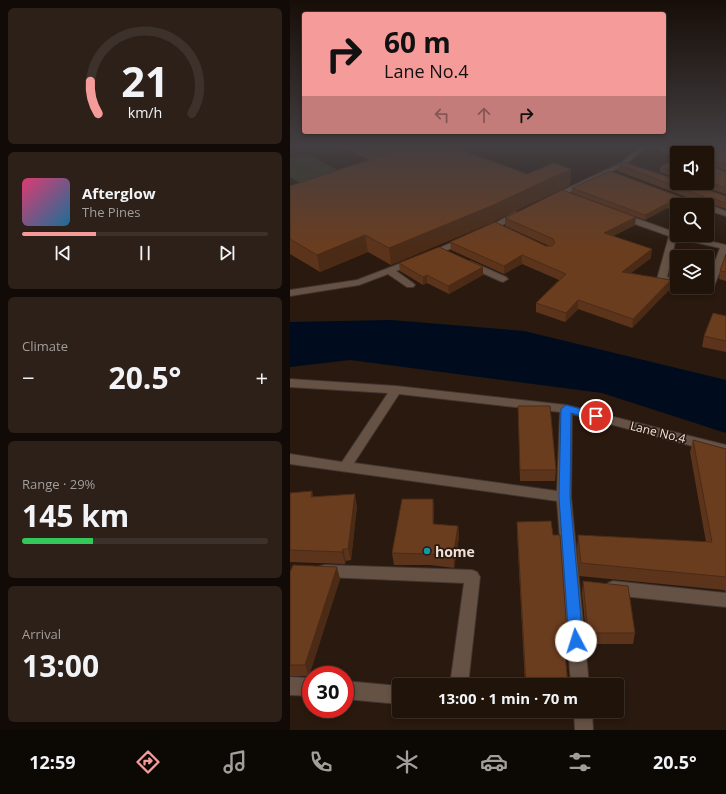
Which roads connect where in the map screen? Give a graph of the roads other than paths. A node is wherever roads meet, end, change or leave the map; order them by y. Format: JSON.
{"nodes":[{"id":1,"x":596,"y":180,"type":"edge"},
{"id":2,"x":546,"y":200,"type":"edge"},
{"id":3,"x":527,"y":210,"type":"edge"},
{"id":4,"x":714,"y":210,"type":"edge"},
{"id":5,"x":614,"y":213,"type":"edge"},
{"id":6,"x":726,"y":214,"type":"edge"},
{"id":7,"x":670,"y":234,"type":"edge"},
{"id":8,"x":671,"y":242,"type":"edge"},
{"id":9,"x":701,"y":242,"type":"edge"},
{"id":10,"x":725,"y":248,"type":"edge"},
{"id":11,"x":441,"y":250,"type":"junction"},
{"id":12,"x":389,"y":271,"type":"junction"},
{"id":13,"x":714,"y":277,"type":"edge"},
{"id":14,"x":503,"y":279,"type":"dead end"},
{"id":15,"x":670,"y":281,"type":"edge"},
{"id":16,"x":410,"y":285,"type":"dead end"},
{"id":17,"x":290,"y":293,"type":"edge"},
{"id":18,"x":290,"y":383,"type":"edge"},
{"id":19,"x":396,"y":390,"type":"junction"},
{"id":20,"x":566,"y":409,"type":"junction"},
{"id":21,"x":726,"y":450,"type":"edge"},
{"id":22,"x":290,"y":459,"type":"edge"},
{"id":23,"x":345,"y":467,"type":"junction"},
{"id":24,"x":564,"y":497,"type":"junction"},
{"id":25,"x":314,"y":570,"type":"edge"},
{"id":26,"x":571,"y":583,"type":"junction"},
{"id":27,"x":586,"y":585,"type":"edge"},
{"id":28,"x":602,"y":586,"type":"edge"},
{"id":29,"x":726,"y":600,"type":"edge"},
{"id":30,"x":460,"y":678,"type":"edge"},
{"id":31,"x":579,"y":678,"type":"edge"},
{"id":32,"x":290,"y":686,"type":"edge"},
{"id":33,"x":302,"y":687,"type":"edge"},
{"id":34,"x":354,"y":691,"type":"edge"},
{"id":35,"x":392,"y":694,"type":"edge"},
{"id":36,"x":583,"y":718,"type":"edge"},
{"id":37,"x":584,"y":730,"type":"edge"}],
"edges":[{"from":1,"to":2,"type":"street"},
{"from":3,"to":11,"type":"street"},
{"from":4,"to":6,"type":"street"},
{"from":5,"to":7,"type":"street"},
{"from":8,"to":15,"type":"street"},
{"from":9,"to":10,"type":"street"},
{"from":10,"to":13,"type":"street"},
{"from":11,"to":12,"type":"street"},
{"from":11,"to":14,"type":"street"},
{"from":12,"to":16,"type":"street"},
{"from":12,"to":17,"type":"street"},
{"from":18,"to":19,"type":"street","name":"Lane No.4"},
{"from":19,"to":20,"type":"street","name":"Lane No.4"},
{"from":19,"to":23,"type":"street"},
{"from":20,"to":21,"type":"street","name":"Lane No.4"},
{"from":20,"to":24,"type":"street"},
{"from":22,"to":23,"type":"street"},
{"from":23,"to":24,"type":"street"},
{"from":24,"to":26,"type":"street"},
{"from":25,"to":30,"type":"street"},
{"from":26,"to":27,"type":"street"},
{"from":26,"to":31,"type":"street"},
{"from":28,"to":29,"type":"street"},
{"from":32,"to":33,"type":"street"},
{"from":34,"to":35,"type":"street"},
{"from":36,"to":37,"type":"street"}]}
